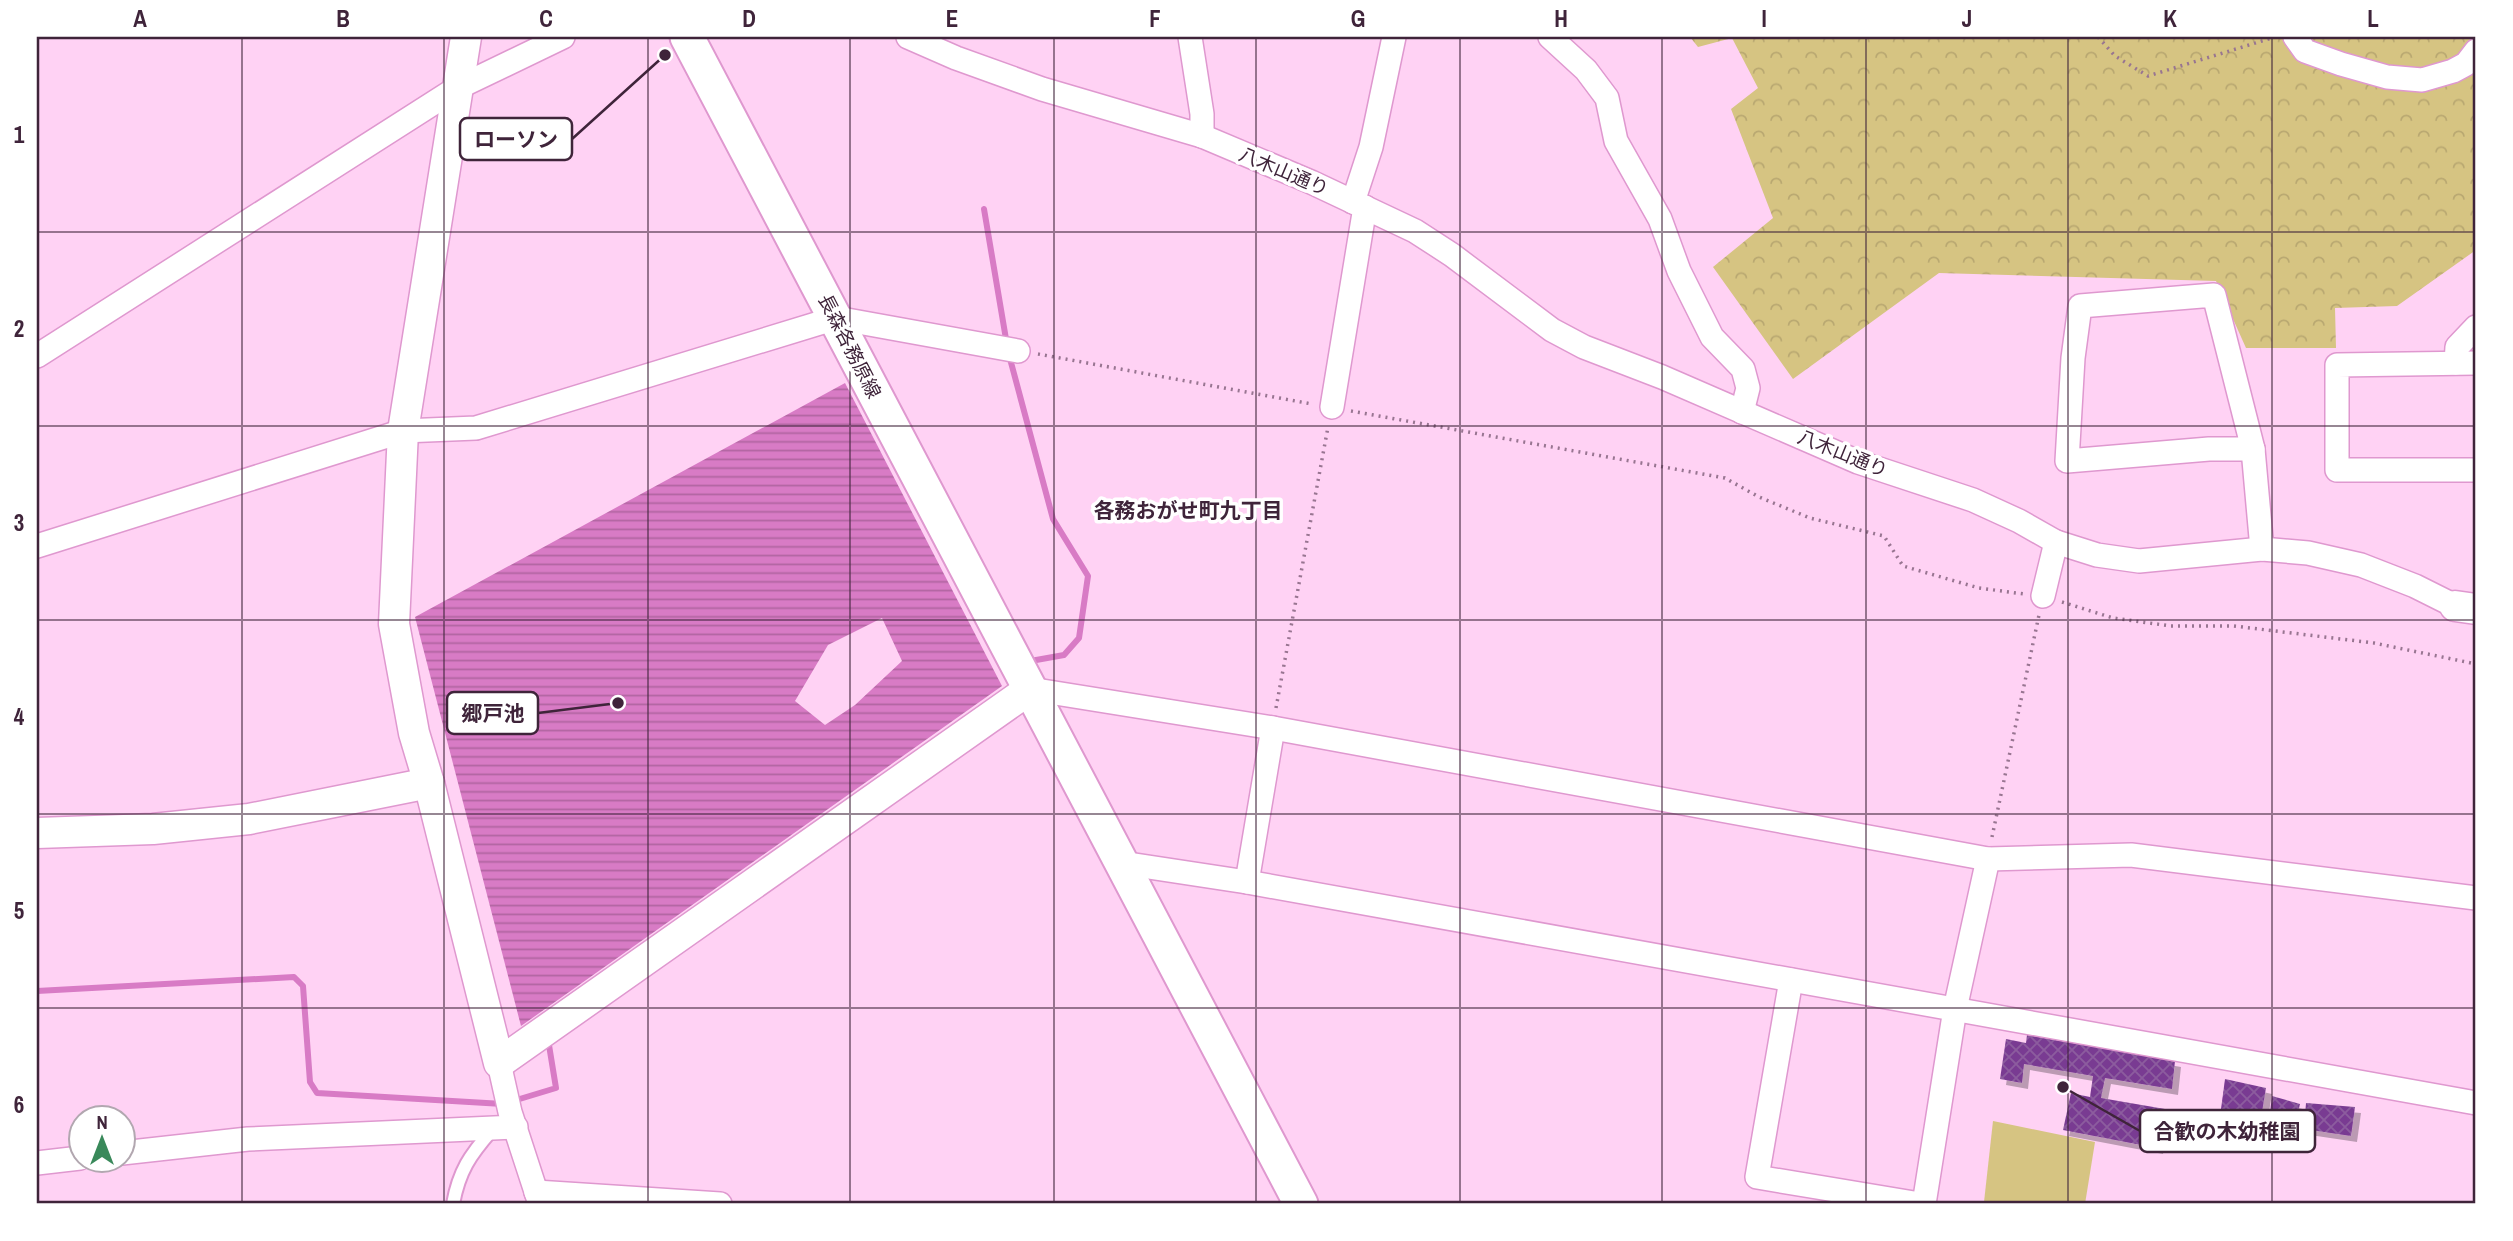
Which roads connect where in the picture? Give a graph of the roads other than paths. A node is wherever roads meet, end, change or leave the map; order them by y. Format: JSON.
{"nodes":[{"id":1,"x":466,"y":37,"type":"edge"},
{"id":2,"x":563,"y":37,"type":"edge"},
{"id":3,"x":687,"y":37,"type":"edge"},
{"id":4,"x":909,"y":37,"type":"edge"},
{"id":5,"x":1189,"y":37,"type":"edge"},
{"id":6,"x":1394,"y":37,"type":"edge"},
{"id":7,"x":1550,"y":37,"type":"edge"},
{"id":8,"x":2295,"y":37,"type":"edge"},
{"id":9,"x":2476,"y":51,"type":"edge"},
{"id":10,"x":457,"y":88,"type":"junction"},
{"id":11,"x":1202,"y":136,"type":"junction"},
{"id":12,"x":1359,"y":205,"type":"junction"},
{"id":13,"x":836,"y":318,"type":"junction"},
{"id":14,"x":2476,"y":327,"type":"edge"},
{"id":15,"x":1008,"y":349,"type":"road end"},
{"id":16,"x":37,"y":356,"type":"edge"},
{"id":17,"x":2466,"y":363,"type":"edge"},
{"id":18,"x":1332,"y":407,"type":"road end"},
{"id":19,"x":1742,"y":412,"type":"junction"},
{"id":20,"x":403,"y":431,"type":"junction"},
{"id":21,"x":2253,"y":450,"type":"junction"},
{"id":22,"x":2476,"y":470,"type":"edge"},
{"id":23,"x":2056,"y":542,"type":"junction"},
{"id":24,"x":37,"y":546,"type":"edge"},
{"id":25,"x":2262,"y":549,"type":"junction"},
{"id":26,"x":2043,"y":596,"type":"road end"},
{"id":27,"x":2466,"y":608,"type":"edge"},
{"id":28,"x":1021,"y":672,"type":"junction"},
{"id":29,"x":1273,"y":729,"type":"junction"},
{"id":30,"x":429,"y":783,"type":"junction"},
{"id":31,"x":37,"y":833,"type":"edge"},
{"id":32,"x":1988,"y":859,"type":"junction"},
{"id":33,"x":1122,"y":863,"type":"junction"},
{"id":34,"x":1247,"y":882,"type":"junction"},
{"id":35,"x":2476,"y":898,"type":"edge"},
{"id":36,"x":1791,"y":980,"type":"junction"},
{"id":37,"x":1955,"y":1009,"type":"junction"},
{"id":38,"x":501,"y":1074,"type":"junction"},
{"id":39,"x":2476,"y":1103,"type":"edge"},
{"id":40,"x":513,"y":1119,"type":"junction"},
{"id":41,"x":492,"y":1130,"type":"junction"},
{"id":42,"x":136,"y":1151,"type":"edge"},
{"id":43,"x":66,"y":1160,"type":"edge"},
{"id":44,"x":37,"y":1163,"type":"edge"},
{"id":45,"x":538,"y":1198,"type":"edge"},
{"id":46,"x":453,"y":1204,"type":"edge"},
{"id":47,"x":720,"y":1204,"type":"edge"},
{"id":48,"x":1301,"y":1204,"type":"edge"},
{"id":49,"x":1922,"y":1204,"type":"edge"}],
"edges":[{"from":1,"to":10,"type":"street"},
{"from":2,"to":10,"type":"street"},
{"from":3,"to":13,"type":"main road","name":"長森各務原線"},
{"from":4,"to":11,"type":"street","name":"八木山通り"},
{"from":5,"to":11,"type":"street"},
{"from":6,"to":12,"type":"street"},
{"from":7,"to":19,"type":"street"},
{"from":8,"to":9,"type":"street"},
{"from":10,"to":16,"type":"street"},
{"from":10,"to":20,"type":"street"},
{"from":11,"to":12,"type":"street","name":"八木山通り"},
{"from":12,"to":18,"type":"street"},
{"from":12,"to":19,"type":"street","name":"八木山通り"},
{"from":13,"to":15,"type":"street"},
{"from":13,"to":20,"type":"street"},
{"from":13,"to":28,"type":"main road","name":"長森各務原線"},
{"from":14,"to":17,"type":"street"},
{"from":17,"to":22,"type":"street"},
{"from":19,"to":23,"type":"street","name":"八木山通り"},
{"from":20,"to":24,"type":"street"},
{"from":20,"to":30,"type":"street"},
{"from":21,"to":21,"type":"street"},
{"from":21,"to":25,"type":"street"},
{"from":23,"to":25,"type":"street","name":"八木山通り"},
{"from":23,"to":26,"type":"street"},
{"from":25,"to":27,"type":"street","name":"八木山通り"},
{"from":28,"to":29,"type":"street"},
{"from":28,"to":33,"type":"main road","name":"長森各務原線"},
{"from":28,"to":38,"type":"street"},
{"from":29,"to":32,"type":"street"},
{"from":29,"to":34,"type":"street"},
{"from":30,"to":31,"type":"street"},
{"from":30,"to":38,"type":"street"},
{"from":32,"to":35,"type":"street"},
{"from":32,"to":37,"type":"street"},
{"from":33,"to":34,"type":"street"},
{"from":33,"to":48,"type":"main road","name":"長森各務原線"},
{"from":34,"to":36,"type":"street"},
{"from":36,"to":37,"type":"street"},
{"from":36,"to":49,"type":"street"},
{"from":37,"to":39,"type":"street"},
{"from":37,"to":49,"type":"street"},
{"from":38,"to":40,"type":"street"},
{"from":40,"to":41,"type":"street"},
{"from":40,"to":45,"type":"street"},
{"from":41,"to":42,"type":"street"},
{"from":41,"to":46,"type":"lane"},
{"from":43,"to":44,"type":"street"},
{"from":45,"to":47,"type":"street"}]}
